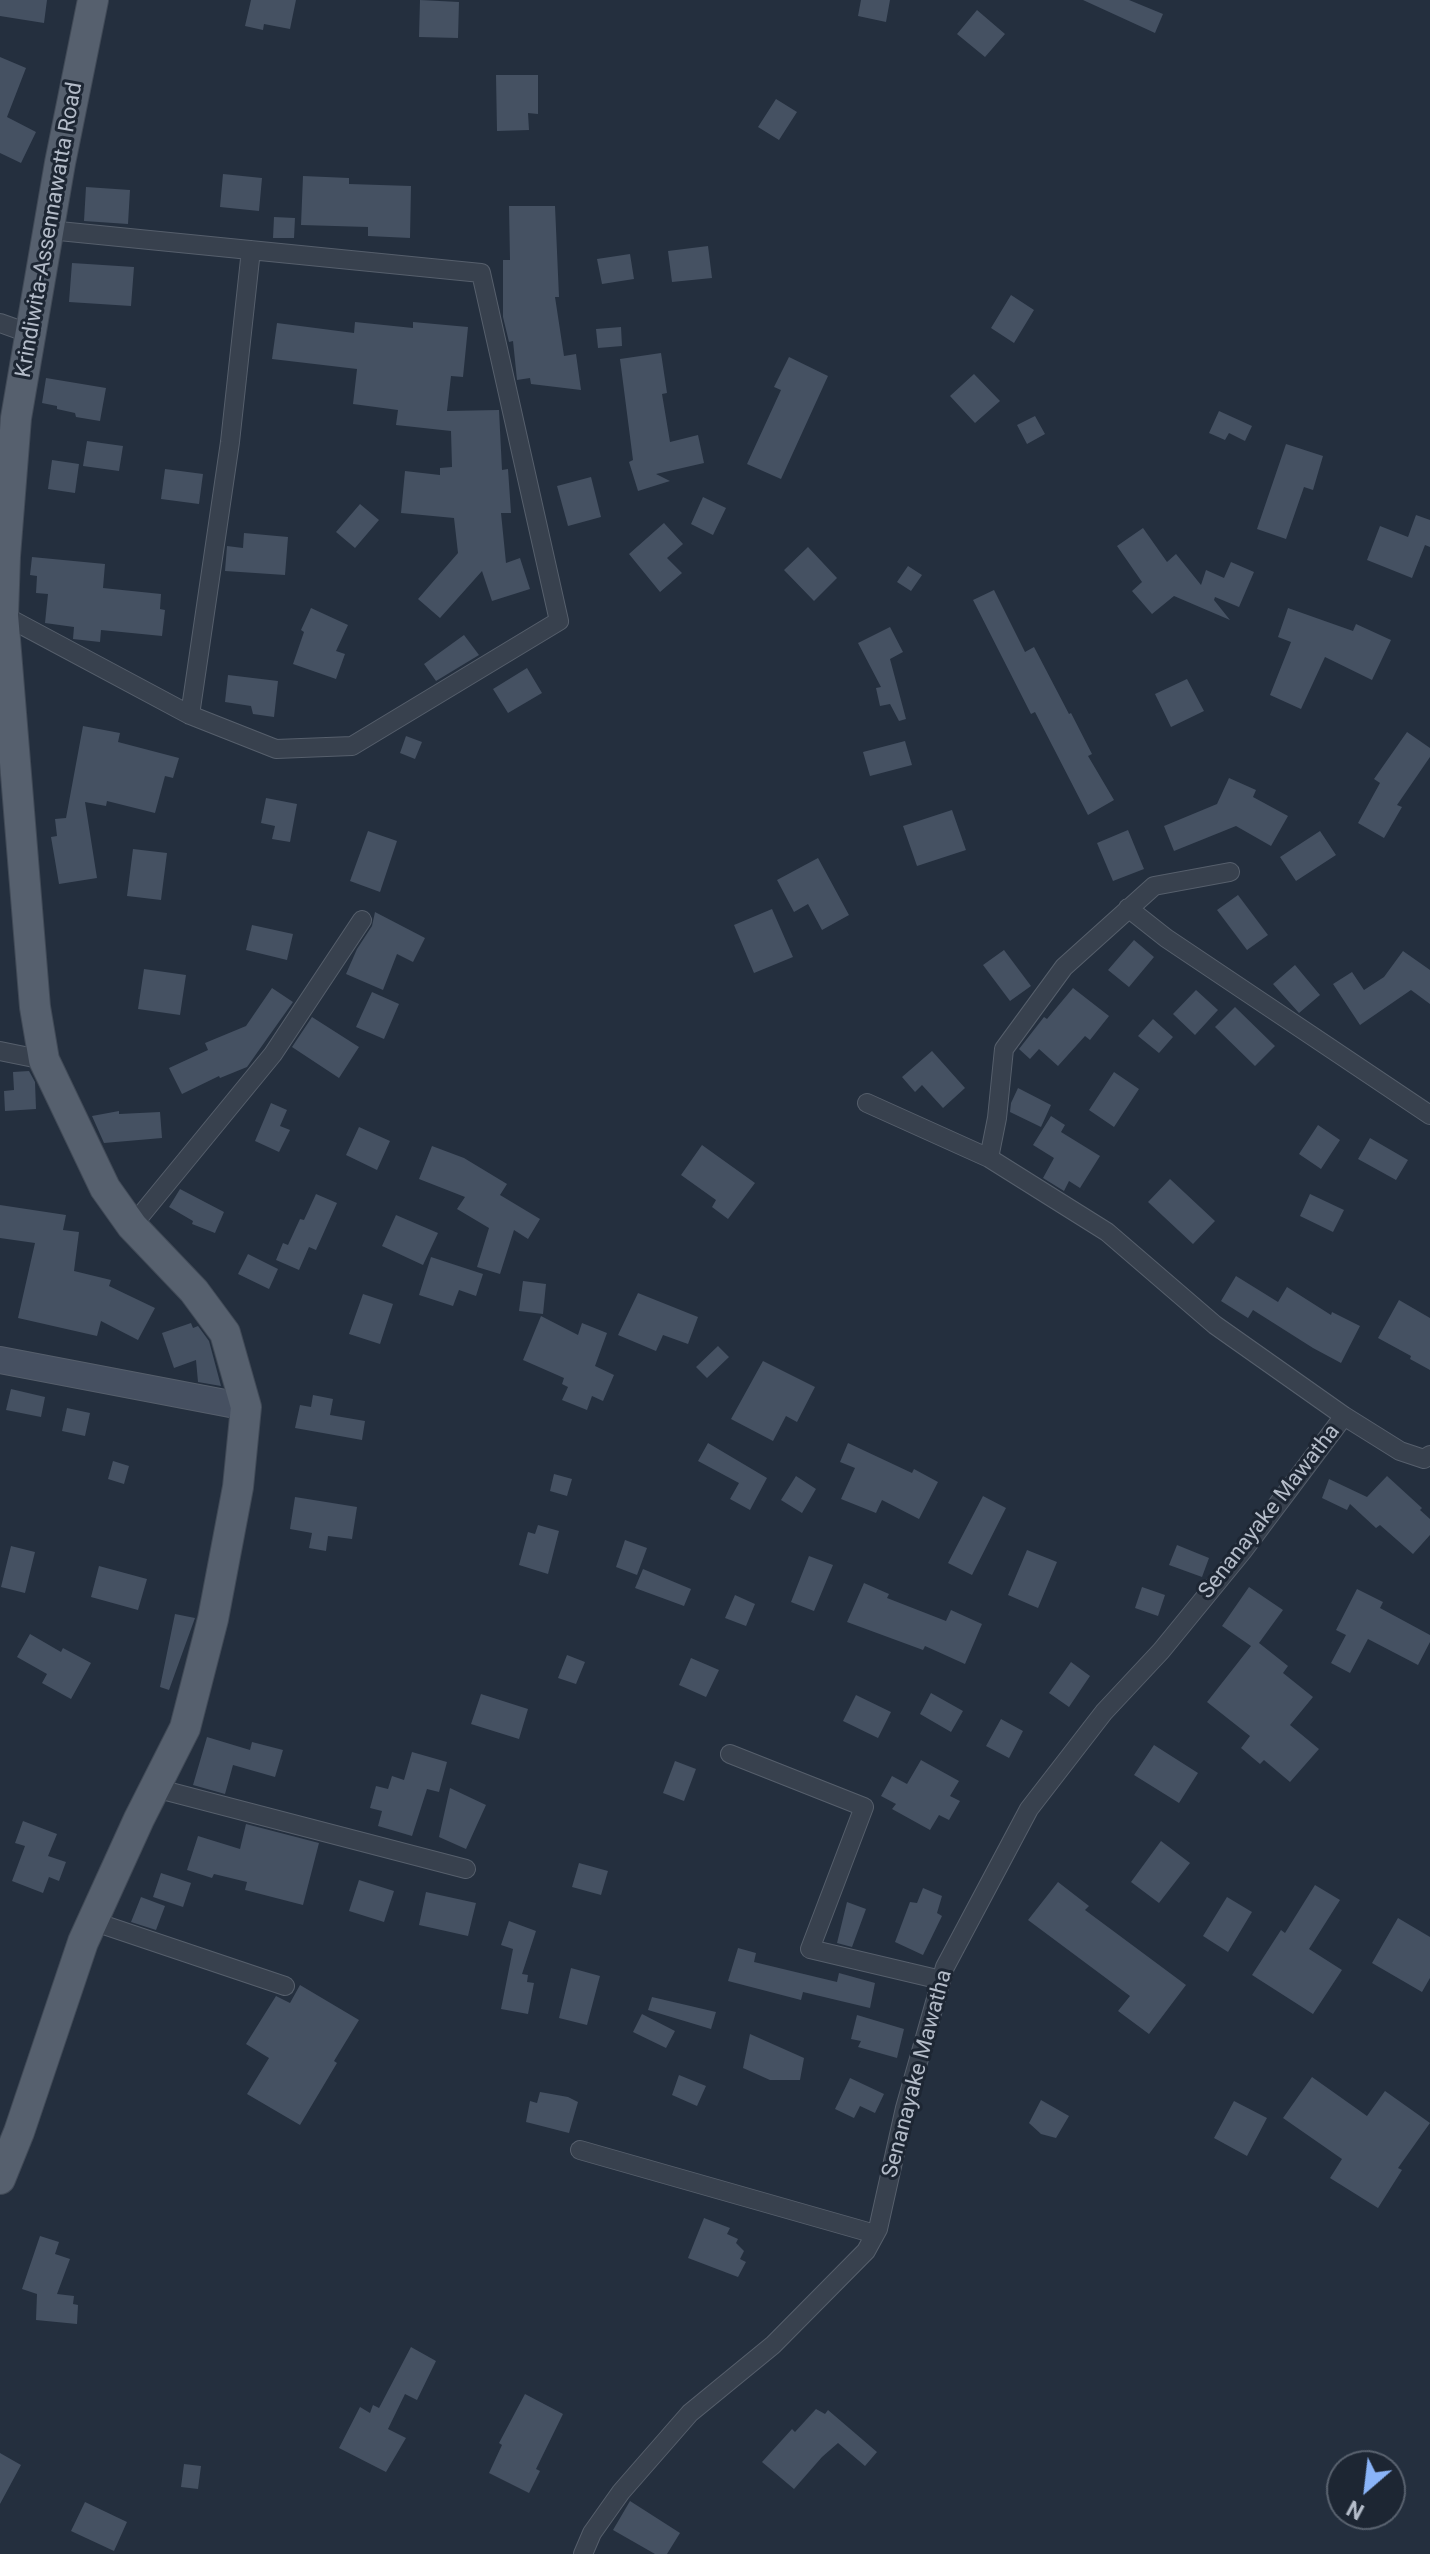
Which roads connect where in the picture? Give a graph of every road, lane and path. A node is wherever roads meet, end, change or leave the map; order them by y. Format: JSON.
{"nodes":[{"id":1,"x":93,"y":0,"type":"edge"},
{"id":2,"x":49,"y":230,"type":"junction"},
{"id":3,"x":251,"y":250,"type":"junction"},
{"id":4,"x":0,"y":323,"type":"edge"},
{"id":5,"x":31,"y":334,"type":"junction"},
{"id":6,"x":3,"y":615,"type":"junction"},
{"id":7,"x":190,"y":715,"type":"junction"},
{"id":8,"x":8,"y":772,"type":"edge"},
{"id":9,"x":1230,"y":872,"type":"dead end"},
{"id":10,"x":1128,"y":908,"type":"junction"},
{"id":11,"x":362,"y":920,"type":"dead end"},
{"id":12,"x":0,"y":1051,"type":"edge"},
{"id":13,"x":44,"y":1060,"type":"junction"},
{"id":14,"x":867,"y":1103,"type":"dead end"},
{"id":15,"x":1430,"y":1115,"type":"edge"},
{"id":16,"x":989,"y":1158,"type":"junction"},
{"id":17,"x":132,"y":1226,"type":"junction"},
{"id":18,"x":0,"y":1360,"type":"edge"},
{"id":19,"x":246,"y":1407,"type":"junction"},
{"id":20,"x":1344,"y":1416,"type":"junction"},
{"id":21,"x":1430,"y":1455,"type":"edge"},
{"id":22,"x":730,"y":1754,"type":"dead end"},
{"id":23,"x":155,"y":1788,"type":"junction"},
{"id":24,"x":466,"y":1869,"type":"dead end"},
{"id":25,"x":92,"y":1921,"type":"junction"},
{"id":26,"x":941,"y":1980,"type":"junction"},
{"id":27,"x":285,"y":1986,"type":"dead end"},
{"id":28,"x":580,"y":2150,"type":"dead end"},
{"id":29,"x":0,"y":2179,"type":"edge"},
{"id":30,"x":875,"y":2234,"type":"junction"},
{"id":31,"x":583,"y":2554,"type":"edge"}],
"edges":[{"from":1,"to":2,"type":"main road","name":"Krindiwita-Assennawatta Road"},
{"from":2,"to":3,"type":"street"},
{"from":2,"to":5,"type":"main road","name":"Krindiwita-Assennawatta Road"},
{"from":3,"to":7,"type":"street"},
{"from":3,"to":7,"type":"street"},
{"from":4,"to":5,"type":"street"},
{"from":5,"to":6,"type":"main road","name":"Krindiwita-Assennawatta Road"},
{"from":6,"to":7,"type":"street"},
{"from":6,"to":8,"type":"main road","name":"Krindiwita-Assennawatta Road"},
{"from":8,"to":13,"type":"main road","name":"Krindiwita-Assennawatta Road"},
{"from":9,"to":10,"type":"street"},
{"from":10,"to":15,"type":"street"},
{"from":10,"to":16,"type":"street"},
{"from":11,"to":17,"type":"street"},
{"from":12,"to":13,"type":"street"},
{"from":13,"to":17,"type":"main road","name":"Krindiwita-Assennawatta Road"},
{"from":14,"to":16,"type":"street"},
{"from":16,"to":20,"type":"street"},
{"from":17,"to":19,"type":"main road","name":"Krindiwita-Assennawatta Road"},
{"from":18,"to":19,"type":"street"},
{"from":19,"to":23,"type":"main road","name":"Krindiwita-Assennawatta Road"},
{"from":20,"to":21,"type":"street","name":"Senanayake Mawatha"},
{"from":20,"to":26,"type":"street","name":"Senanayake Mawatha"},
{"from":22,"to":26,"type":"street"},
{"from":23,"to":24,"type":"street"},
{"from":23,"to":25,"type":"main road","name":"Krindiwita-Assennawatta Road"},
{"from":25,"to":27,"type":"street"},
{"from":25,"to":29,"type":"main road","name":"Krindiwita-Assennawatta Road"},
{"from":26,"to":30,"type":"street","name":"Senanayake Mawatha"},
{"from":28,"to":30,"type":"street"},
{"from":30,"to":31,"type":"street","name":"Senanayake Mawatha"}]}
